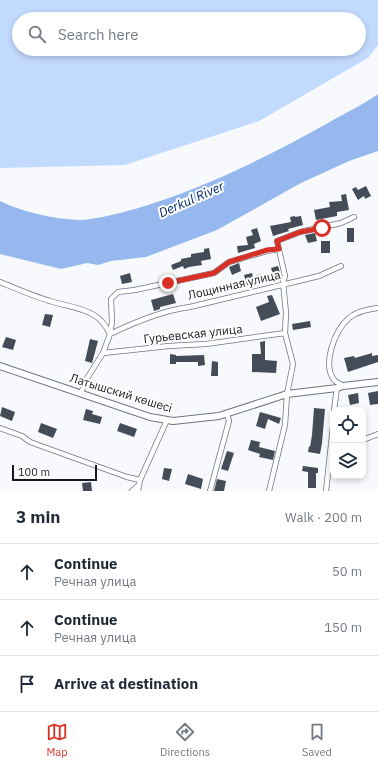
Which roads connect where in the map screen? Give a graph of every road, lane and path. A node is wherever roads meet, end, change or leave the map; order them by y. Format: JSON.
{"nodes":[{"id":1,"x":354,"y":217,"type":"dead end"},
{"id":2,"x":279,"y":249,"type":"junction"},
{"id":3,"x":341,"y":266,"type":"dead end"},
{"id":4,"x":0,"y":282,"type":"edge"},
{"id":5,"x":284,"y":284,"type":"junction"},
{"id":6,"x":378,"y":308,"type":"edge"},
{"id":7,"x":285,"y":333,"type":"junction"},
{"id":8,"x":110,"y":334,"type":"junction"},
{"id":9,"x":103,"y":353,"type":"junction"},
{"id":10,"x":0,"y":366,"type":"edge"},
{"id":11,"x":378,"y":382,"type":"edge"},
{"id":12,"x":340,"y":387,"type":"junction"},
{"id":13,"x":81,"y":393,"type":"junction"},
{"id":14,"x":287,"y":394,"type":"junction"},
{"id":15,"x":335,"y":407,"type":"edge"},
{"id":16,"x":227,"y":413,"type":"junction"},
{"id":17,"x":167,"y":420,"type":"junction"},
{"id":18,"x":0,"y":428,"type":"edge"},
{"id":19,"x":378,"y":434,"type":"edge"},
{"id":20,"x":366,"y":439,"type":"edge"},
{"id":21,"x":331,"y":443,"type":"edge"},
{"id":22,"x":330,"y":472,"type":"edge"},
{"id":23,"x":328,"y":474,"type":"junction"},
{"id":24,"x":140,"y":487,"type":"edge"},
{"id":25,"x":132,"y":491,"type":"edge"},
{"id":26,"x":210,"y":491,"type":"edge"},
{"id":27,"x":269,"y":491,"type":"edge"},
{"id":28,"x":326,"y":491,"type":"edge"}],
"edges":[{"from":1,"to":2,"type":"street"},
{"from":2,"to":5,"type":"street"},
{"from":2,"to":8,"type":"street"},
{"from":3,"to":5,"type":"street","name":"Лощинная улица"},
{"from":4,"to":8,"type":"street"},
{"from":5,"to":7,"type":"street"},
{"from":5,"to":8,"type":"street","name":"Лощинная улица"},
{"from":6,"to":12,"type":"street"},
{"from":7,"to":9,"type":"street","name":"Гурьевская улица"},
{"from":7,"to":14,"type":"street"},
{"from":8,"to":9,"type":"street"},
{"from":9,"to":13,"type":"street"},
{"from":10,"to":13,"type":"street","name":"Латышский көшесі"},
{"from":11,"to":12,"type":"street","name":"Латышский көшесі"},
{"from":12,"to":14,"type":"street","name":"Латышский көшесі"},
{"from":12,"to":15,"type":"street"},
{"from":13,"to":17,"type":"street","name":"Латышский көшесі"},
{"from":14,"to":16,"type":"street","name":"Латышский көшесі"},
{"from":14,"to":27,"type":"street"},
{"from":16,"to":17,"type":"street","name":"Латышский көшесі"},
{"from":16,"to":26,"type":"street"},
{"from":17,"to":24,"type":"street"},
{"from":18,"to":24,"type":"street"},
{"from":19,"to":20,"type":"street"},
{"from":21,"to":23,"type":"street"},
{"from":22,"to":23,"type":"street"},
{"from":23,"to":28,"type":"street"},
{"from":24,"to":25,"type":"street"}]}
